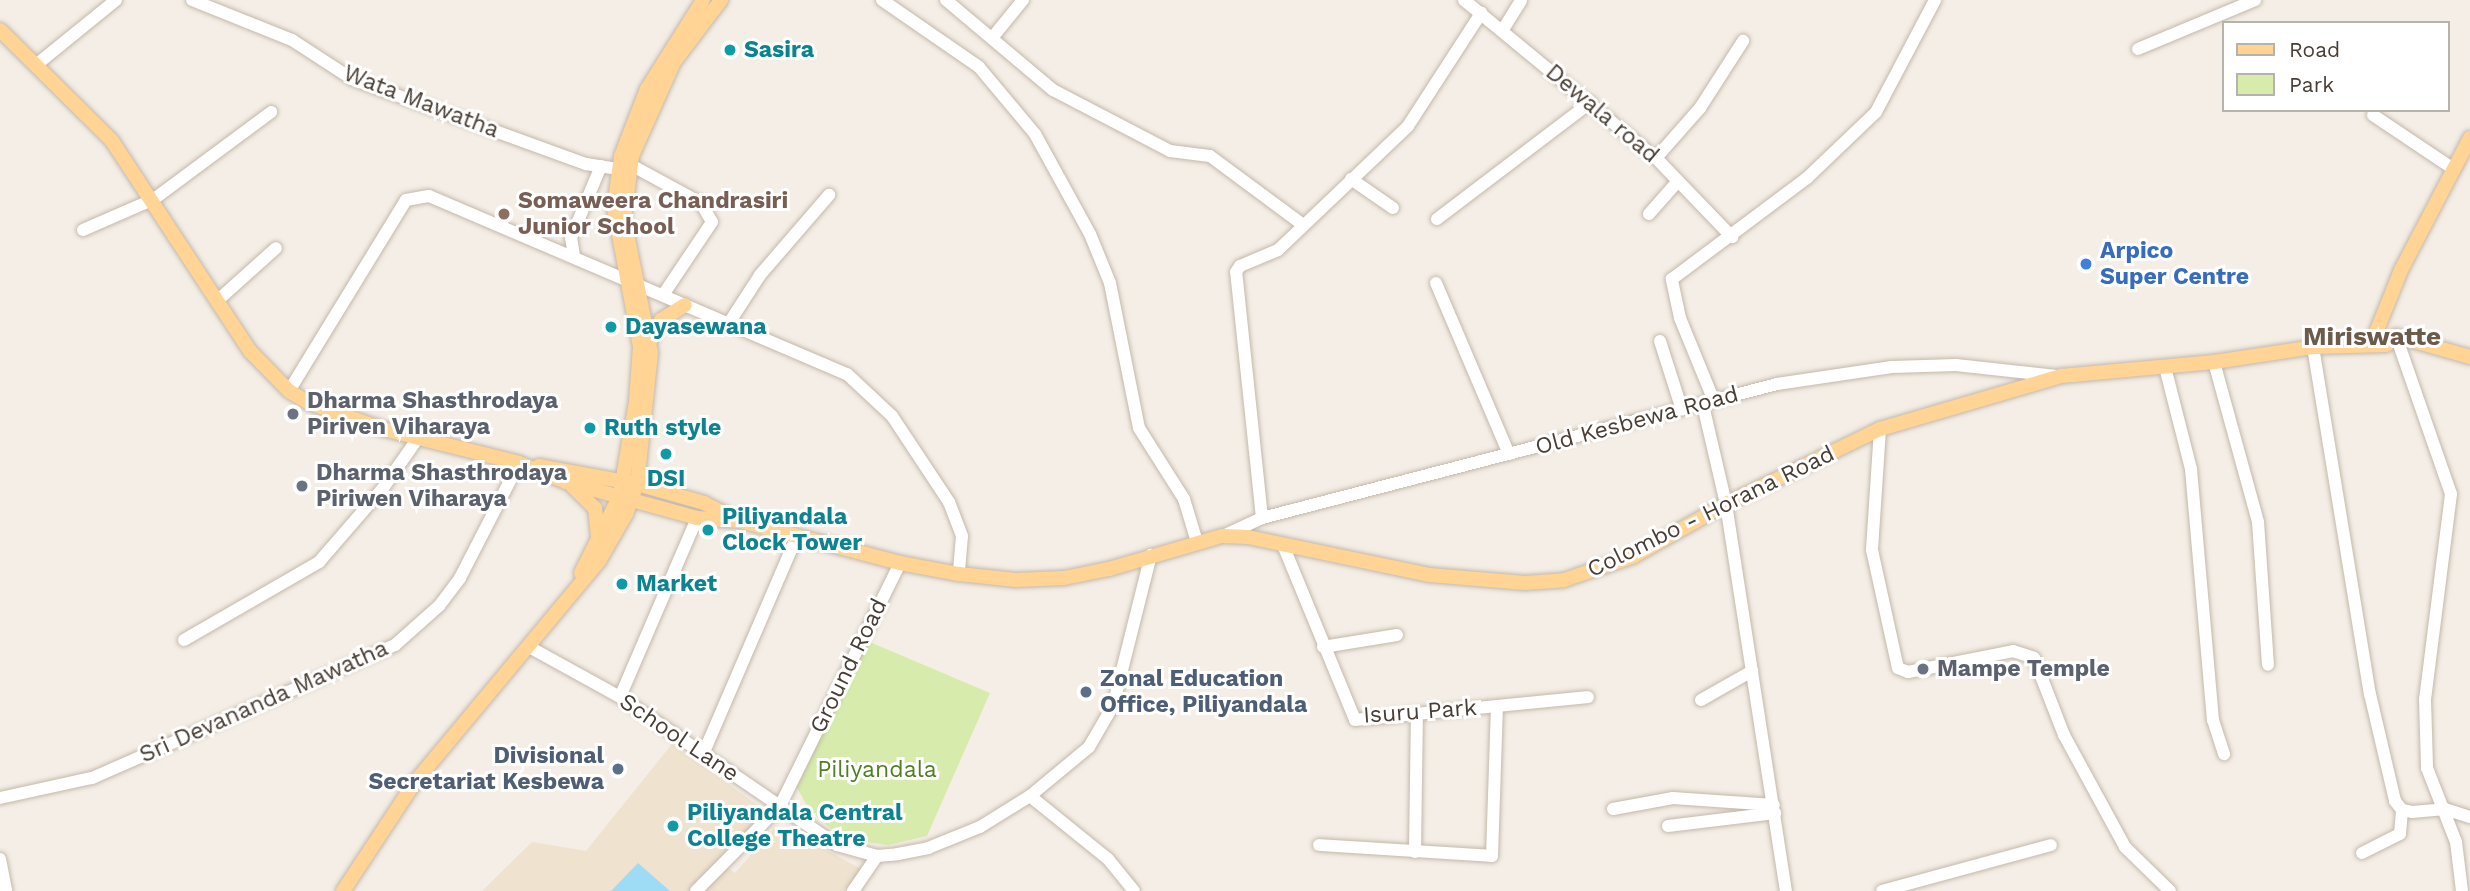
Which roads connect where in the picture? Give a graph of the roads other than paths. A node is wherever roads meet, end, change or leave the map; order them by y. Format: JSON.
{"nodes":[{"id":1,"x":116,"y":0,"type":"edge"},
{"id":2,"x":192,"y":0,"type":"edge"},
{"id":3,"x":702,"y":0,"type":"edge"},
{"id":4,"x":721,"y":0,"type":"edge"},
{"id":5,"x":882,"y":0,"type":"edge"},
{"id":6,"x":946,"y":0,"type":"edge"},
{"id":7,"x":1023,"y":0,"type":"edge"},
{"id":8,"x":1464,"y":0,"type":"edge"},
{"id":9,"x":1521,"y":0,"type":"edge"},
{"id":10,"x":1935,"y":0,"type":"edge"},
{"id":11,"x":2255,"y":0,"type":"edge"},
{"id":12,"x":1481,"y":13,"type":"junction"},
{"id":13,"x":0,"y":30,"type":"edge"},
{"id":14,"x":1502,"y":31,"type":"junction"},
{"id":15,"x":992,"y":38,"type":"junction"},
{"id":16,"x":1743,"y":41,"type":"dead end"},
{"id":17,"x":2138,"y":49,"type":"dead end"},
{"id":18,"x":36,"y":65,"type":"junction"},
{"id":19,"x":1591,"y":102,"type":"junction"},
{"id":20,"x":271,"y":112,"type":"dead end"},
{"id":21,"x":2373,"y":115,"type":"dead end"},
{"id":22,"x":2470,"y":138,"type":"edge"},
{"id":23,"x":1656,"y":158,"type":"junction"},
{"id":24,"x":601,"y":166,"type":"junction"},
{"id":25,"x":625,"y":167,"type":"junction"},
{"id":26,"x":2452,"y":168,"type":"junction"},
{"id":27,"x":1351,"y":179,"type":"junction"},
{"id":28,"x":1678,"y":181,"type":"junction"},
{"id":29,"x":829,"y":195,"type":"dead end"},
{"id":30,"x":154,"y":199,"type":"junction"},
{"id":31,"x":1393,"y":208,"type":"dead end"},
{"id":32,"x":1648,"y":214,"type":"dead end"},
{"id":33,"x":1437,"y":219,"type":"dead end"},
{"id":34,"x":1302,"y":224,"type":"junction"},
{"id":35,"x":83,"y":230,"type":"dead end"},
{"id":36,"x":1732,"y":237,"type":"junction"},
{"id":37,"x":276,"y":248,"type":"dead end"},
{"id":38,"x":574,"y":256,"type":"junction"},
{"id":39,"x":626,"y":277,"type":"junction"},
{"id":40,"x":1436,"y":283,"type":"dead end"},
{"id":41,"x":641,"y":286,"type":"junction"},
{"id":42,"x":663,"y":295,"type":"junction"},
{"id":43,"x":217,"y":302,"type":"junction"},
{"id":44,"x":685,"y":304,"type":"junction"},
{"id":45,"x":729,"y":323,"type":"junction"},
{"id":46,"x":2396,"y":336,"type":"junction"},
{"id":47,"x":650,"y":341,"type":"junction"},
{"id":48,"x":1660,"y":341,"type":"dead end"},
{"id":49,"x":2371,"y":345,"type":"junction"},
{"id":50,"x":2313,"y":347,"type":"junction"},
{"id":51,"x":2470,"y":357,"type":"edge"},
{"id":52,"x":2214,"y":362,"type":"junction"},
{"id":53,"x":2165,"y":368,"type":"junction"},
{"id":54,"x":2061,"y":376,"type":"junction"},
{"id":55,"x":289,"y":391,"type":"junction"},
{"id":56,"x":1708,"y":403,"type":"junction"},
{"id":57,"x":1682,"y":410,"type":"junction"},
{"id":58,"x":1880,"y":429,"type":"junction"},
{"id":59,"x":418,"y":438,"type":"junction"},
{"id":60,"x":1509,"y":454,"type":"junction"},
{"id":61,"x":523,"y":465,"type":"junction"},
{"id":62,"x":566,"y":482,"type":"junction"},
{"id":63,"x":628,"y":489,"type":"junction"},
{"id":64,"x":1726,"y":504,"type":"junction"},
{"id":65,"x":696,"y":518,"type":"junction"},
{"id":66,"x":1262,"y":518,"type":"junction"},
{"id":67,"x":740,"y":521,"type":"junction"},
{"id":68,"x":797,"y":536,"type":"junction"},
{"id":69,"x":1222,"y":536,"type":"junction"},
{"id":70,"x":598,"y":542,"type":"junction"},
{"id":71,"x":1197,"y":542,"type":"junction"},
{"id":72,"x":1283,"y":545,"type":"junction"},
{"id":73,"x":1151,"y":555,"type":"junction"},
{"id":74,"x":900,"y":563,"type":"junction"},
{"id":75,"x":959,"y":574,"type":"junction"},
{"id":76,"x":551,"y":622,"type":"junction"},
{"id":77,"x":1397,"y":635,"type":"dead end"},
{"id":78,"x":184,"y":640,"type":"dead end"},
{"id":79,"x":1323,"y":647,"type":"junction"},
{"id":80,"x":529,"y":648,"type":"junction"},
{"id":81,"x":2268,"y":666,"type":"dead end"},
{"id":82,"x":1752,"y":671,"type":"junction"},
{"id":83,"x":620,"y":697,"type":"junction"},
{"id":84,"x":1588,"y":697,"type":"dead end"},
{"id":85,"x":1701,"y":700,"type":"dead end"},
{"id":86,"x":1497,"y":707,"type":"junction"},
{"id":87,"x":1417,"y":716,"type":"junction"},
{"id":88,"x":704,"y":752,"type":"junction"},
{"id":89,"x":2224,"y":754,"type":"dead end"},
{"id":90,"x":1030,"y":796,"type":"junction"},
{"id":91,"x":0,"y":798,"type":"edge"},
{"id":92,"x":780,"y":806,"type":"junction"},
{"id":93,"x":1613,"y":809,"type":"dead end"},
{"id":94,"x":1774,"y":809,"type":"junction"},
{"id":95,"x":2445,"y":809,"type":"junction"},
{"id":96,"x":2402,"y":810,"type":"junction"},
{"id":97,"x":2470,"y":817,"type":"edge"},
{"id":98,"x":1668,"y":826,"type":"dead end"},
{"id":99,"x":1319,"y":845,"type":"dead end"},
{"id":100,"x":2051,"y":845,"type":"dead end"},
{"id":101,"x":1415,"y":852,"type":"junction"},
{"id":102,"x":2362,"y":853,"type":"dead end"},
{"id":103,"x":877,"y":856,"type":"junction"},
{"id":104,"x":0,"y":859,"type":"edge"},
{"id":105,"x":6,"y":891,"type":"edge"},
{"id":106,"x":343,"y":891,"type":"edge"},
{"id":107,"x":696,"y":891,"type":"edge"},
{"id":108,"x":853,"y":891,"type":"edge"},
{"id":109,"x":1134,"y":891,"type":"edge"},
{"id":110,"x":1786,"y":891,"type":"edge"},
{"id":111,"x":1882,"y":891,"type":"edge"},
{"id":112,"x":2170,"y":891,"type":"edge"},
{"id":113,"x":2462,"y":891,"type":"edge"}],
"edges":[{"from":1,"to":18,"type":"street"},
{"from":2,"to":24,"type":"street","name":"Wata Mawatha"},
{"from":3,"to":25,"type":"main road"},
{"from":4,"to":25,"type":"main road"},
{"from":5,"to":71,"type":"street"},
{"from":6,"to":15,"type":"street"},
{"from":7,"to":15,"type":"street"},
{"from":8,"to":12,"type":"street","name":"Dewala road"},
{"from":9,"to":14,"type":"street"},
{"from":10,"to":36,"type":"street"},
{"from":11,"to":17,"type":"street"},
{"from":12,"to":14,"type":"street","name":"Dewala road"},
{"from":12,"to":27,"type":"street"},
{"from":13,"to":18,"type":"main road"},
{"from":14,"to":19,"type":"street","name":"Dewala road"},
{"from":15,"to":34,"type":"street"},
{"from":16,"to":23,"type":"street"},
{"from":18,"to":30,"type":"main road"},
{"from":19,"to":23,"type":"street","name":"Dewala road"},
{"from":19,"to":33,"type":"street"},
{"from":20,"to":30,"type":"street"},
{"from":21,"to":26,"type":"street"},
{"from":22,"to":26,"type":"main road"},
{"from":23,"to":28,"type":"street","name":"Dewala road"},
{"from":24,"to":25,"type":"street","name":"Wata Mawatha"},
{"from":24,"to":38,"type":"street"},
{"from":25,"to":39,"type":"main road"},
{"from":25,"to":41,"type":"main road"},
{"from":25,"to":42,"type":"street","name":"Wata Mawatha"},
{"from":26,"to":49,"type":"main road"},
{"from":27,"to":31,"type":"street"},
{"from":27,"to":34,"type":"street"},
{"from":28,"to":32,"type":"street"},
{"from":28,"to":36,"type":"street","name":"Dewala road"},
{"from":29,"to":45,"type":"street"},
{"from":30,"to":35,"type":"street"},
{"from":30,"to":43,"type":"main road"},
{"from":34,"to":66,"type":"street"},
{"from":36,"to":56,"type":"street"},
{"from":37,"to":43,"type":"street"},
{"from":38,"to":39,"type":"street"},
{"from":38,"to":55,"type":"street"},
{"from":39,"to":41,"type":"street"},
{"from":39,"to":63,"type":"main road"},
{"from":40,"to":60,"type":"street"},
{"from":41,"to":42,"type":"street"},
{"from":41,"to":47,"type":"main road"},
{"from":42,"to":44,"type":"street"},
{"from":43,"to":55,"type":"main road"},
{"from":44,"to":45,"type":"street"},
{"from":44,"to":47,"type":"main road"},
{"from":45,"to":75,"type":"street"},
{"from":46,"to":49,"type":"main road","name":"Colombo - Horana Road"},
{"from":46,"to":51,"type":"main road"},
{"from":46,"to":95,"type":"street"},
{"from":47,"to":63,"type":"main road"},
{"from":48,"to":57,"type":"street"},
{"from":49,"to":50,"type":"main road","name":"Colombo - Horana Road"},
{"from":50,"to":52,"type":"main road","name":"Colombo - Horana Road"},
{"from":50,"to":96,"type":"street"},
{"from":52,"to":53,"type":"main road","name":"Colombo - Horana Road"},
{"from":52,"to":81,"type":"street"},
{"from":53,"to":54,"type":"main road","name":"Colombo - Horana Road"},
{"from":53,"to":89,"type":"street"},
{"from":54,"to":56,"type":"street","name":"Old Kesbewa Road"},
{"from":54,"to":58,"type":"main road","name":"Colombo - Horana Road"},
{"from":55,"to":59,"type":"main road"},
{"from":56,"to":57,"type":"street","name":"Old Kesbewa Road"},
{"from":56,"to":64,"type":"street"},
{"from":57,"to":60,"type":"street","name":"Old Kesbewa Road"},
{"from":58,"to":64,"type":"main road","name":"Colombo - Horana Road"},
{"from":58,"to":112,"type":"street"},
{"from":59,"to":61,"type":"main road"},
{"from":59,"to":78,"type":"street"},
{"from":60,"to":66,"type":"street","name":"Old Kesbewa Road"},
{"from":61,"to":62,"type":"main road"},
{"from":61,"to":63,"type":"main road"},
{"from":61,"to":91,"type":"street","name":"Sri Devananda Mawatha"},
{"from":62,"to":63,"type":"main road"},
{"from":62,"to":70,"type":"main road"},
{"from":63,"to":65,"type":"main road"},
{"from":63,"to":67,"type":"main road"},
{"from":63,"to":70,"type":"main road"},
{"from":63,"to":76,"type":"main road"},
{"from":64,"to":72,"type":"main road","name":"Colombo - Horana Road"},
{"from":64,"to":82,"type":"street"},
{"from":65,"to":67,"type":"main road"},
{"from":65,"to":83,"type":"street"},
{"from":66,"to":69,"type":"street","name":"Old Kesbewa Road"},
{"from":67,"to":68,"type":"main road","name":"Colombo - Horana Road"},
{"from":68,"to":74,"type":"main road","name":"Colombo - Horana Road"},
{"from":68,"to":88,"type":"street"},
{"from":69,"to":71,"type":"main road","name":"Colombo - Horana Road"},
{"from":69,"to":72,"type":"main road","name":"Colombo - Horana Road"},
{"from":70,"to":76,"type":"main road"},
{"from":71,"to":73,"type":"main road","name":"Colombo - Horana Road"},
{"from":72,"to":79,"type":"street","name":"Isuru Park"},
{"from":73,"to":75,"type":"main road","name":"Colombo - Horana Road"},
{"from":73,"to":90,"type":"street","name":"School Lane"},
{"from":74,"to":75,"type":"main road","name":"Colombo - Horana Road"},
{"from":74,"to":92,"type":"street","name":"Ground Road"},
{"from":76,"to":80,"type":"main road"},
{"from":77,"to":79,"type":"street"},
{"from":79,"to":87,"type":"street","name":"Isuru Park"},
{"from":80,"to":83,"type":"street","name":"School Lane"},
{"from":80,"to":106,"type":"main road"},
{"from":82,"to":85,"type":"street"},
{"from":82,"to":94,"type":"street"},
{"from":83,"to":88,"type":"street","name":"School Lane"},
{"from":84,"to":86,"type":"street","name":"Isuru Park"},
{"from":86,"to":87,"type":"street","name":"Isuru Park"},
{"from":86,"to":101,"type":"street"},
{"from":87,"to":101,"type":"street"},
{"from":88,"to":92,"type":"street","name":"School Lane"},
{"from":90,"to":103,"type":"street","name":"School Lane"},
{"from":90,"to":109,"type":"street"},
{"from":92,"to":103,"type":"street","name":"School Lane"},
{"from":92,"to":107,"type":"street","name":"Ground Road"},
{"from":93,"to":94,"type":"street"},
{"from":94,"to":98,"type":"street"},
{"from":94,"to":110,"type":"street"},
{"from":95,"to":96,"type":"street"},
{"from":95,"to":97,"type":"street"},
{"from":95,"to":113,"type":"street"},
{"from":96,"to":102,"type":"street"},
{"from":99,"to":101,"type":"street"},
{"from":100,"to":111,"type":"street"},
{"from":103,"to":108,"type":"street"},
{"from":104,"to":105,"type":"street"}]}
